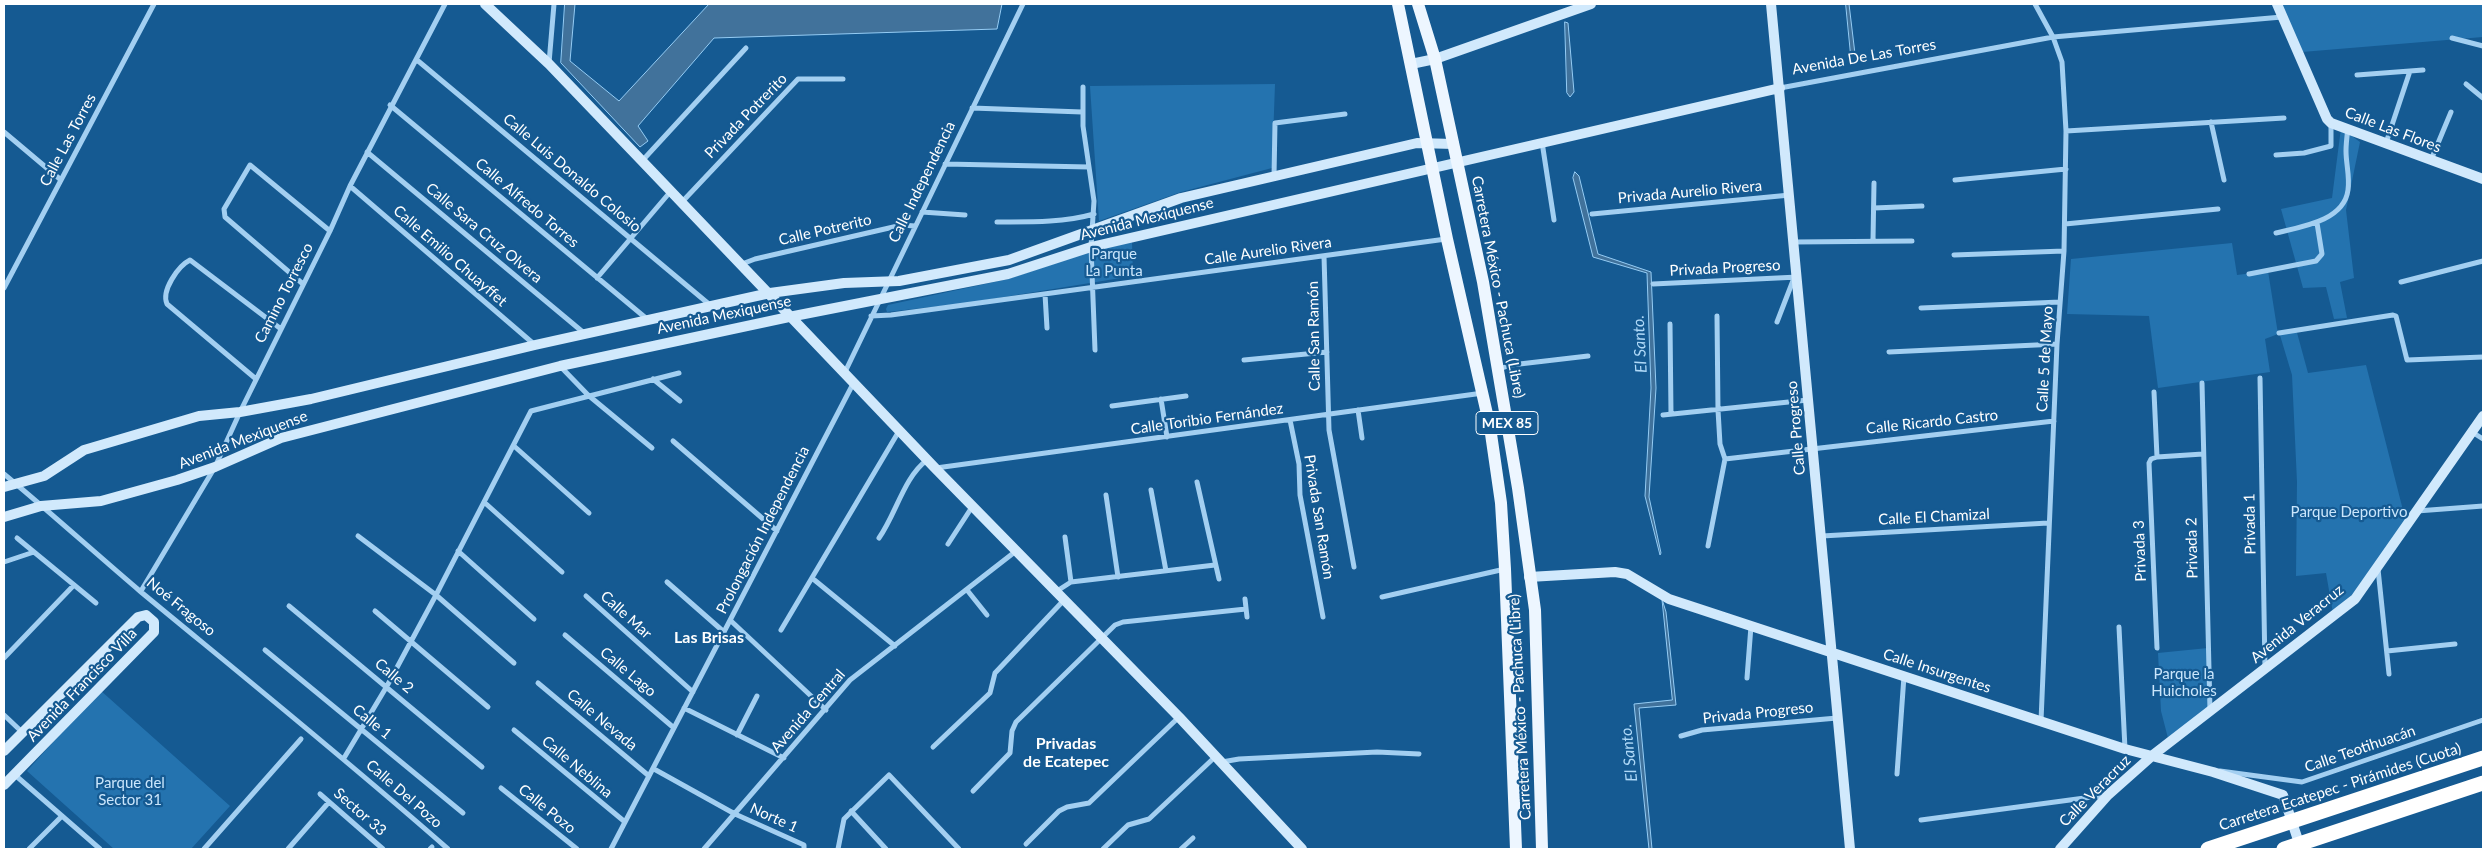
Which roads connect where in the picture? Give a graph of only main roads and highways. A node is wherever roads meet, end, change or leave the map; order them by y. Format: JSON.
{"nodes":[{"id":1,"x":485,"y":4,"type":"edge"},
{"id":2,"x":1398,"y":4,"type":"edge"},
{"id":3,"x":1418,"y":4,"type":"edge"},
{"id":4,"x":1591,"y":4,"type":"edge"},
{"id":5,"x":1771,"y":4,"type":"edge"},
{"id":6,"x":2277,"y":4,"type":"edge"},
{"id":7,"x":1566,"y":8,"type":"edge"},
{"id":8,"x":1435,"y":59,"type":"junction"},
{"id":9,"x":1412,"y":64,"type":"junction"},
{"id":10,"x":1780,"y":88,"type":"junction"},
{"id":11,"x":1428,"y":143,"type":"junction"},
{"id":12,"x":1454,"y":144,"type":"junction"},
{"id":13,"x":1457,"y":161,"type":"junction"},
{"id":14,"x":1433,"y":167,"type":"junction"},
{"id":15,"x":2483,"y":179,"type":"edge"},
{"id":16,"x":770,"y":293,"type":"junction"},
{"id":17,"x":789,"y":316,"type":"junction"},
{"id":18,"x":2483,"y":416,"type":"edge"},
{"id":19,"x":4,"y":487,"type":"edge"},
{"id":20,"x":4,"y":517,"type":"edge"},
{"id":21,"x":1529,"y":577,"type":"junction"},
{"id":22,"x":1833,"y":652,"type":"junction"},
{"id":23,"x":4,"y":751,"type":"edge"},
{"id":24,"x":2153,"y":756,"type":"junction"},
{"id":25,"x":2483,"y":758,"type":"edge"},
{"id":26,"x":2483,"y":783,"type":"edge"},
{"id":27,"x":4,"y":785,"type":"edge"},
{"id":28,"x":1290,"y":838,"type":"junction"},
{"id":29,"x":1291,"y":849,"type":"edge"},
{"id":30,"x":1302,"y":849,"type":"edge"},
{"id":31,"x":1516,"y":849,"type":"edge"},
{"id":32,"x":1542,"y":849,"type":"edge"},
{"id":33,"x":1850,"y":849,"type":"edge"},
{"id":34,"x":2060,"y":849,"type":"edge"},
{"id":35,"x":2208,"y":849,"type":"edge"},
{"id":36,"x":2284,"y":849,"type":"edge"},
{"id":37,"x":2301,"y":849,"type":"edge"}],
"edges":[{"from":1,"to":16,"type":"main road"},
{"from":2,"to":9,"type":"main road","name":"Carretera México - Pachuca (Libre)","number":"MEX 85"},
{"from":3,"to":8,"type":"main road","name":"Carretera México - Pachuca (Libre)","number":"MEX 85"},
{"from":4,"to":7,"type":"main road"},
{"from":5,"to":10,"type":"main road","name":"Calle Progreso"},
{"from":6,"to":15,"type":"main road","name":"Calle Las Flores"},
{"from":7,"to":8,"type":"main road"},
{"from":8,"to":9,"type":"main road"},
{"from":8,"to":12,"type":"main road","name":"Carretera México - Pachuca (Libre)","number":"MEX 85"},
{"from":9,"to":11,"type":"main road","name":"Carretera México - Pachuca (Libre)","number":"MEX 85"},
{"from":10,"to":13,"type":"main road","name":"Avenida De Las Torres"},
{"from":10,"to":22,"type":"main road","name":"Calle Progreso"},
{"from":11,"to":12,"type":"main road","name":"Avenida Mexiquense"},
{"from":11,"to":14,"type":"main road","name":"Carretera México - Pachuca (Libre)","number":"MEX 85"},
{"from":11,"to":16,"type":"main road","name":"Avenida Mexiquense"},
{"from":12,"to":13,"type":"main road","name":"Carretera México - Pachuca (Libre)","number":"MEX 85"},
{"from":13,"to":14,"type":"main road","name":"Avenida Mexiquense"},
{"from":13,"to":21,"type":"main road","name":"Carretera México - Pachuca (Libre)","number":"MEX 85"},
{"from":14,"to":17,"type":"main road","name":"Avenida Mexiquense"},
{"from":14,"to":31,"type":"main road","name":"Carretera México - Pachuca (Libre)","number":"MEX 85"},
{"from":16,"to":17,"type":"main road"},
{"from":16,"to":19,"type":"main road","name":"Avenida Mexiquense"},
{"from":17,"to":20,"type":"main road","name":"Avenida Mexiquense"},
{"from":17,"to":28,"type":"main road"},
{"from":18,"to":24,"type":"main road","name":"Avenida Veracruz"},
{"from":21,"to":22,"type":"main road","name":"Calle Insurgentes"},
{"from":21,"to":32,"type":"main road","name":"Carretera México - Pachuca (Libre)","number":"MEX 85"},
{"from":22,"to":24,"type":"main road","name":"Calle Insurgentes"},
{"from":22,"to":33,"type":"main road","name":"Calle Progreso"},
{"from":23,"to":27,"type":"main road","name":"Avenida Francisco Villa"},
{"from":24,"to":34,"type":"main road","name":"Calle Veracruz"},
{"from":24,"to":37,"type":"main road","name":"Calle Insurgentes"},
{"from":25,"to":35,"type":"highway","name":"Carretera Ecatepec - Pirámides (Cuota)"},
{"from":26,"to":36,"type":"highway"},
{"from":28,"to":29,"type":"main road"},
{"from":28,"to":30,"type":"main road"}]}
